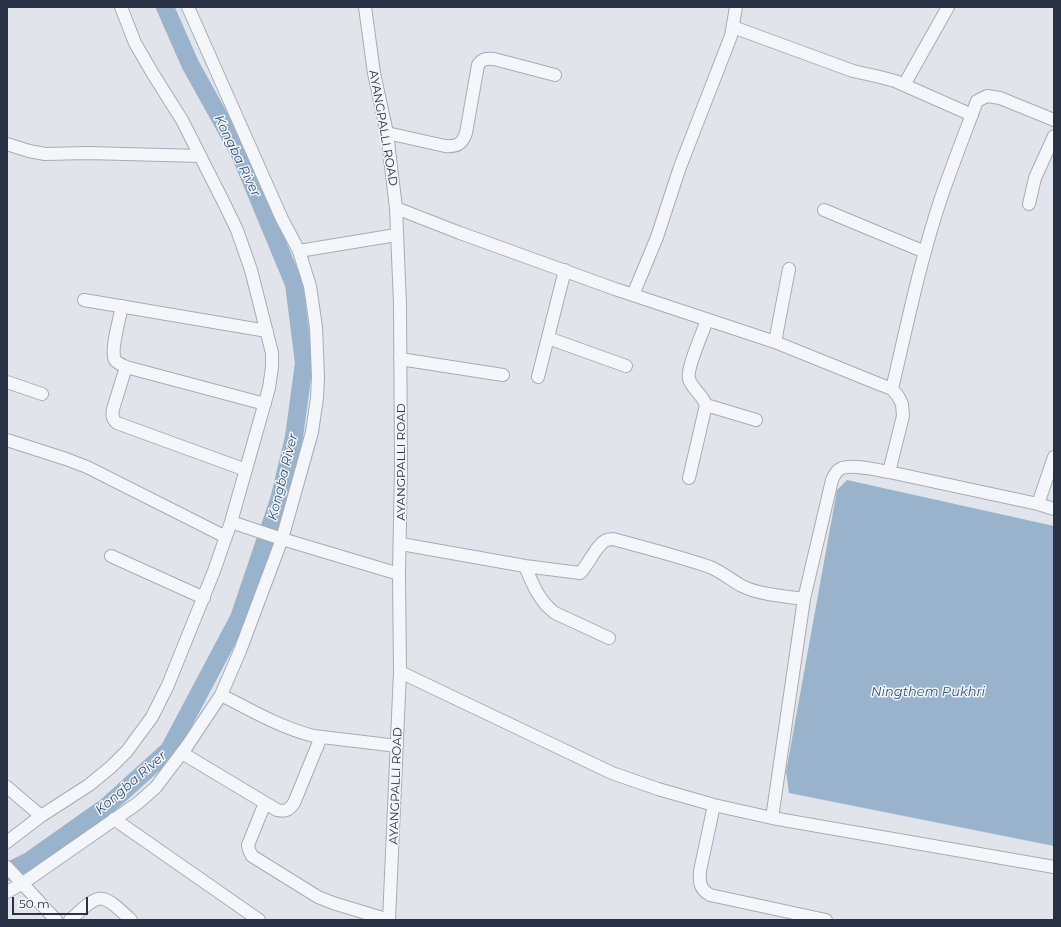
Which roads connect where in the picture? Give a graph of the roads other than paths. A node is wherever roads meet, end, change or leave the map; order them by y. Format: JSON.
{"nodes":[{"id":1,"x":121,"y":7,"type":"edge"},
{"id":2,"x":188,"y":7,"type":"edge"},
{"id":3,"x":366,"y":7,"type":"edge"},
{"id":4,"x":736,"y":7,"type":"edge"},
{"id":5,"x":948,"y":7,"type":"edge"},
{"id":6,"x":733,"y":26,"type":"junction"},
{"id":7,"x":555,"y":75,"type":"dead end"},
{"id":8,"x":904,"y":85,"type":"junction"},
{"id":9,"x":972,"y":115,"type":"junction"},
{"id":10,"x":1054,"y":120,"type":"edge"},
{"id":11,"x":387,"y":133,"type":"junction"},
{"id":12,"x":1054,"y":136,"type":"edge"},
{"id":13,"x":7,"y":144,"type":"edge"},
{"id":14,"x":200,"y":156,"type":"junction"},
{"id":15,"x":1029,"y":204,"type":"dead end"},
{"id":16,"x":396,"y":208,"type":"junction"},
{"id":17,"x":824,"y":210,"type":"dead end"},
{"id":18,"x":396,"y":235,"type":"junction"},
{"id":19,"x":299,"y":251,"type":"junction"},
{"id":20,"x":925,"y":252,"type":"junction"},
{"id":21,"x":790,"y":269,"type":"dead end"},
{"id":22,"x":565,"y":270,"type":"junction"},
{"id":23,"x":633,"y":295,"type":"junction"},
{"id":24,"x":84,"y":300,"type":"dead end"},
{"id":25,"x":122,"y":306,"type":"junction"},
{"id":26,"x":707,"y":320,"type":"junction"},
{"id":27,"x":267,"y":332,"type":"junction"},
{"id":28,"x":548,"y":338,"type":"junction"},
{"id":29,"x":775,"y":342,"type":"junction"},
{"id":30,"x":400,"y":359,"type":"junction"},
{"id":31,"x":626,"y":366,"type":"dead end"},
{"id":32,"x":126,"y":367,"type":"junction"},
{"id":33,"x":503,"y":375,"type":"dead end"},
{"id":34,"x":538,"y":377,"type":"dead end"},
{"id":35,"x":7,"y":382,"type":"edge"},
{"id":36,"x":892,"y":390,"type":"junction"},
{"id":37,"x":42,"y":394,"type":"dead end"},
{"id":38,"x":265,"y":404,"type":"junction"},
{"id":39,"x":706,"y":405,"type":"junction"},
{"id":40,"x":756,"y":420,"type":"dead end"},
{"id":41,"x":7,"y":440,"type":"edge"},
{"id":42,"x":1054,"y":457,"type":"edge"},
{"id":43,"x":246,"y":470,"type":"junction"},
{"id":44,"x":890,"y":472,"type":"junction"},
{"id":45,"x":689,"y":478,"type":"dead end"},
{"id":46,"x":1038,"y":504,"type":"junction"},
{"id":47,"x":1054,"y":509,"type":"edge"},
{"id":48,"x":236,"y":524,"type":"junction"},
{"id":49,"x":278,"y":537,"type":"junction"},
{"id":50,"x":226,"y":538,"type":"junction"},
{"id":51,"x":401,"y":544,"type":"junction"},
{"id":52,"x":111,"y":556,"type":"dead end"},
{"id":53,"x":525,"y":566,"type":"junction"},
{"id":54,"x":399,"y":574,"type":"junction"},
{"id":55,"x":204,"y":598,"type":"junction"},
{"id":56,"x":804,"y":599,"type":"junction"},
{"id":57,"x":609,"y":638,"type":"dead end"},
{"id":58,"x":400,"y":672,"type":"junction"},
{"id":59,"x":221,"y":695,"type":"junction"},
{"id":60,"x":321,"y":737,"type":"junction"},
{"id":61,"x":397,"y":746,"type":"junction"},
{"id":62,"x":182,"y":752,"type":"junction"},
{"id":63,"x":7,"y":787,"type":"edge"},
{"id":64,"x":265,"y":803,"type":"junction"},
{"id":65,"x":714,"y":806,"type":"junction"},
{"id":66,"x":41,"y":816,"type":"junction"},
{"id":67,"x":772,"y":818,"type":"junction"},
{"id":68,"x":114,"y":819,"type":"junction"},
{"id":69,"x":7,"y":842,"type":"edge"},
{"id":70,"x":1054,"y":867,"type":"edge"},
{"id":71,"x":10,"y":870,"type":"edge"},
{"id":72,"x":23,"y":883,"type":"junction"},
{"id":73,"x":7,"y":892,"type":"edge"},
{"id":74,"x":56,"y":920,"type":"edge"},
{"id":75,"x":70,"y":920,"type":"edge"},
{"id":76,"x":131,"y":920,"type":"edge"},
{"id":77,"x":259,"y":920,"type":"edge"},
{"id":78,"x":390,"y":920,"type":"edge"},
{"id":79,"x":826,"y":920,"type":"edge"}],
"edges":[{"from":1,"to":14,"type":"street"},
{"from":2,"to":19,"type":"street"},
{"from":3,"to":11,"type":"street","name":"AYANGPALLI ROAD"},
{"from":4,"to":6,"type":"street"},
{"from":5,"to":8,"type":"street"},
{"from":6,"to":8,"type":"street"},
{"from":6,"to":23,"type":"street"},
{"from":7,"to":11,"type":"street"},
{"from":8,"to":9,"type":"street"},
{"from":9,"to":10,"type":"street"},
{"from":9,"to":20,"type":"street"},
{"from":11,"to":16,"type":"street","name":"AYANGPALLI ROAD"},
{"from":12,"to":15,"type":"street"},
{"from":13,"to":14,"type":"street"},
{"from":14,"to":27,"type":"street"},
{"from":16,"to":18,"type":"street","name":"AYANGPALLI ROAD"},
{"from":16,"to":22,"type":"street"},
{"from":17,"to":20,"type":"street"},
{"from":18,"to":19,"type":"street"},
{"from":18,"to":30,"type":"street","name":"AYANGPALLI ROAD"},
{"from":19,"to":49,"type":"street"},
{"from":20,"to":36,"type":"street"},
{"from":21,"to":29,"type":"street"},
{"from":22,"to":23,"type":"street"},
{"from":22,"to":28,"type":"street"},
{"from":23,"to":26,"type":"street"},
{"from":24,"to":25,"type":"street"},
{"from":25,"to":27,"type":"street"},
{"from":25,"to":32,"type":"street"},
{"from":26,"to":29,"type":"street"},
{"from":26,"to":39,"type":"street"},
{"from":27,"to":38,"type":"street"},
{"from":28,"to":31,"type":"street"},
{"from":28,"to":34,"type":"street"},
{"from":29,"to":36,"type":"street"},
{"from":30,"to":33,"type":"street"},
{"from":30,"to":51,"type":"street","name":"AYANGPALLI ROAD"},
{"from":32,"to":38,"type":"street"},
{"from":32,"to":43,"type":"street"},
{"from":35,"to":37,"type":"street"},
{"from":36,"to":44,"type":"street"},
{"from":38,"to":43,"type":"street"},
{"from":39,"to":40,"type":"street"},
{"from":39,"to":45,"type":"street"},
{"from":41,"to":50,"type":"street"},
{"from":42,"to":46,"type":"street"},
{"from":43,"to":48,"type":"street"},
{"from":44,"to":46,"type":"street"},
{"from":44,"to":56,"type":"street"},
{"from":46,"to":47,"type":"street"},
{"from":48,"to":49,"type":"street"},
{"from":48,"to":50,"type":"street"},
{"from":49,"to":54,"type":"street"},
{"from":49,"to":59,"type":"street"},
{"from":50,"to":55,"type":"street"},
{"from":51,"to":53,"type":"street"},
{"from":51,"to":54,"type":"street","name":"AYANGPALLI ROAD"},
{"from":52,"to":55,"type":"street"},
{"from":53,"to":56,"type":"street"},
{"from":53,"to":57,"type":"street"},
{"from":54,"to":58,"type":"street","name":"AYANGPALLI ROAD"},
{"from":55,"to":66,"type":"street"},
{"from":56,"to":67,"type":"street"},
{"from":58,"to":61,"type":"street","name":"AYANGPALLI ROAD"},
{"from":58,"to":65,"type":"street"},
{"from":59,"to":60,"type":"street"},
{"from":59,"to":62,"type":"street"},
{"from":60,"to":61,"type":"street"},
{"from":60,"to":64,"type":"street"},
{"from":61,"to":78,"type":"street","name":"AYANGPALLI ROAD"},
{"from":62,"to":64,"type":"street"},
{"from":62,"to":68,"type":"street"},
{"from":63,"to":66,"type":"street"},
{"from":64,"to":78,"type":"street"},
{"from":65,"to":67,"type":"street"},
{"from":65,"to":79,"type":"street"},
{"from":66,"to":69,"type":"street"},
{"from":67,"to":70,"type":"street"},
{"from":68,"to":72,"type":"street"},
{"from":68,"to":77,"type":"street"},
{"from":71,"to":72,"type":"street"},
{"from":72,"to":73,"type":"street"},
{"from":72,"to":74,"type":"street"},
{"from":75,"to":76,"type":"street"}]}
